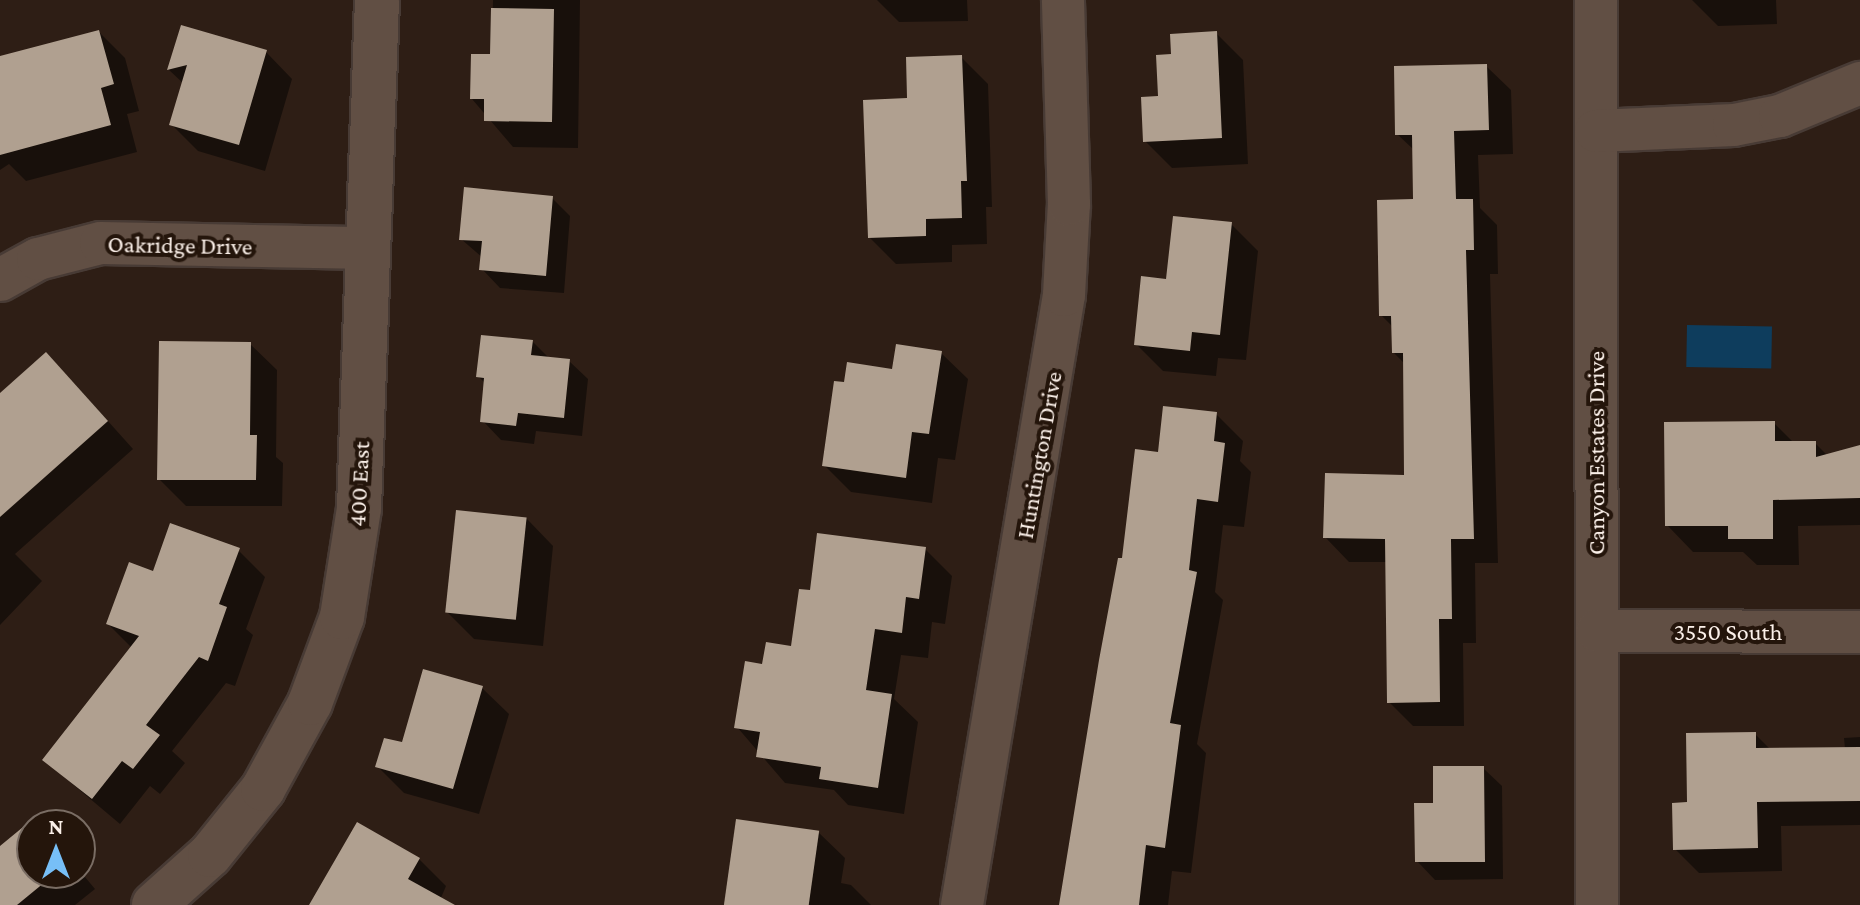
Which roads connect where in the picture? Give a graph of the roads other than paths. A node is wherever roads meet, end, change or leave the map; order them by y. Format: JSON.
{"nodes":[{"id":1,"x":377,"y":0,"type":"edge"},
{"id":2,"x":1063,"y":0,"type":"edge"},
{"id":3,"x":1596,"y":0,"type":"edge"},
{"id":4,"x":1860,"y":83,"type":"edge"},
{"id":5,"x":1596,"y":131,"type":"junction"},
{"id":6,"x":368,"y":248,"type":"junction"},
{"id":7,"x":0,"y":280,"type":"edge"},
{"id":8,"x":1597,"y":631,"type":"junction"},
{"id":9,"x":1860,"y":632,"type":"edge"},
{"id":10,"x":154,"y":905,"type":"edge"},
{"id":11,"x":962,"y":905,"type":"edge"},
{"id":12,"x":1597,"y":905,"type":"edge"}],
"edges":[{"from":1,"to":6,"type":"street","name":"400 East"},
{"from":2,"to":11,"type":"street","name":"Huntington Drive"},
{"from":3,"to":5,"type":"street","name":"Canyon Estates Drive"},
{"from":4,"to":5,"type":"street"},
{"from":5,"to":8,"type":"street","name":"Canyon Estates Drive"},
{"from":6,"to":7,"type":"street","name":"Oakridge Drive"},
{"from":6,"to":10,"type":"street","name":"400 East"},
{"from":8,"to":9,"type":"street","name":"3550 South"},
{"from":8,"to":12,"type":"street","name":"Canyon Estates Drive"}]}
